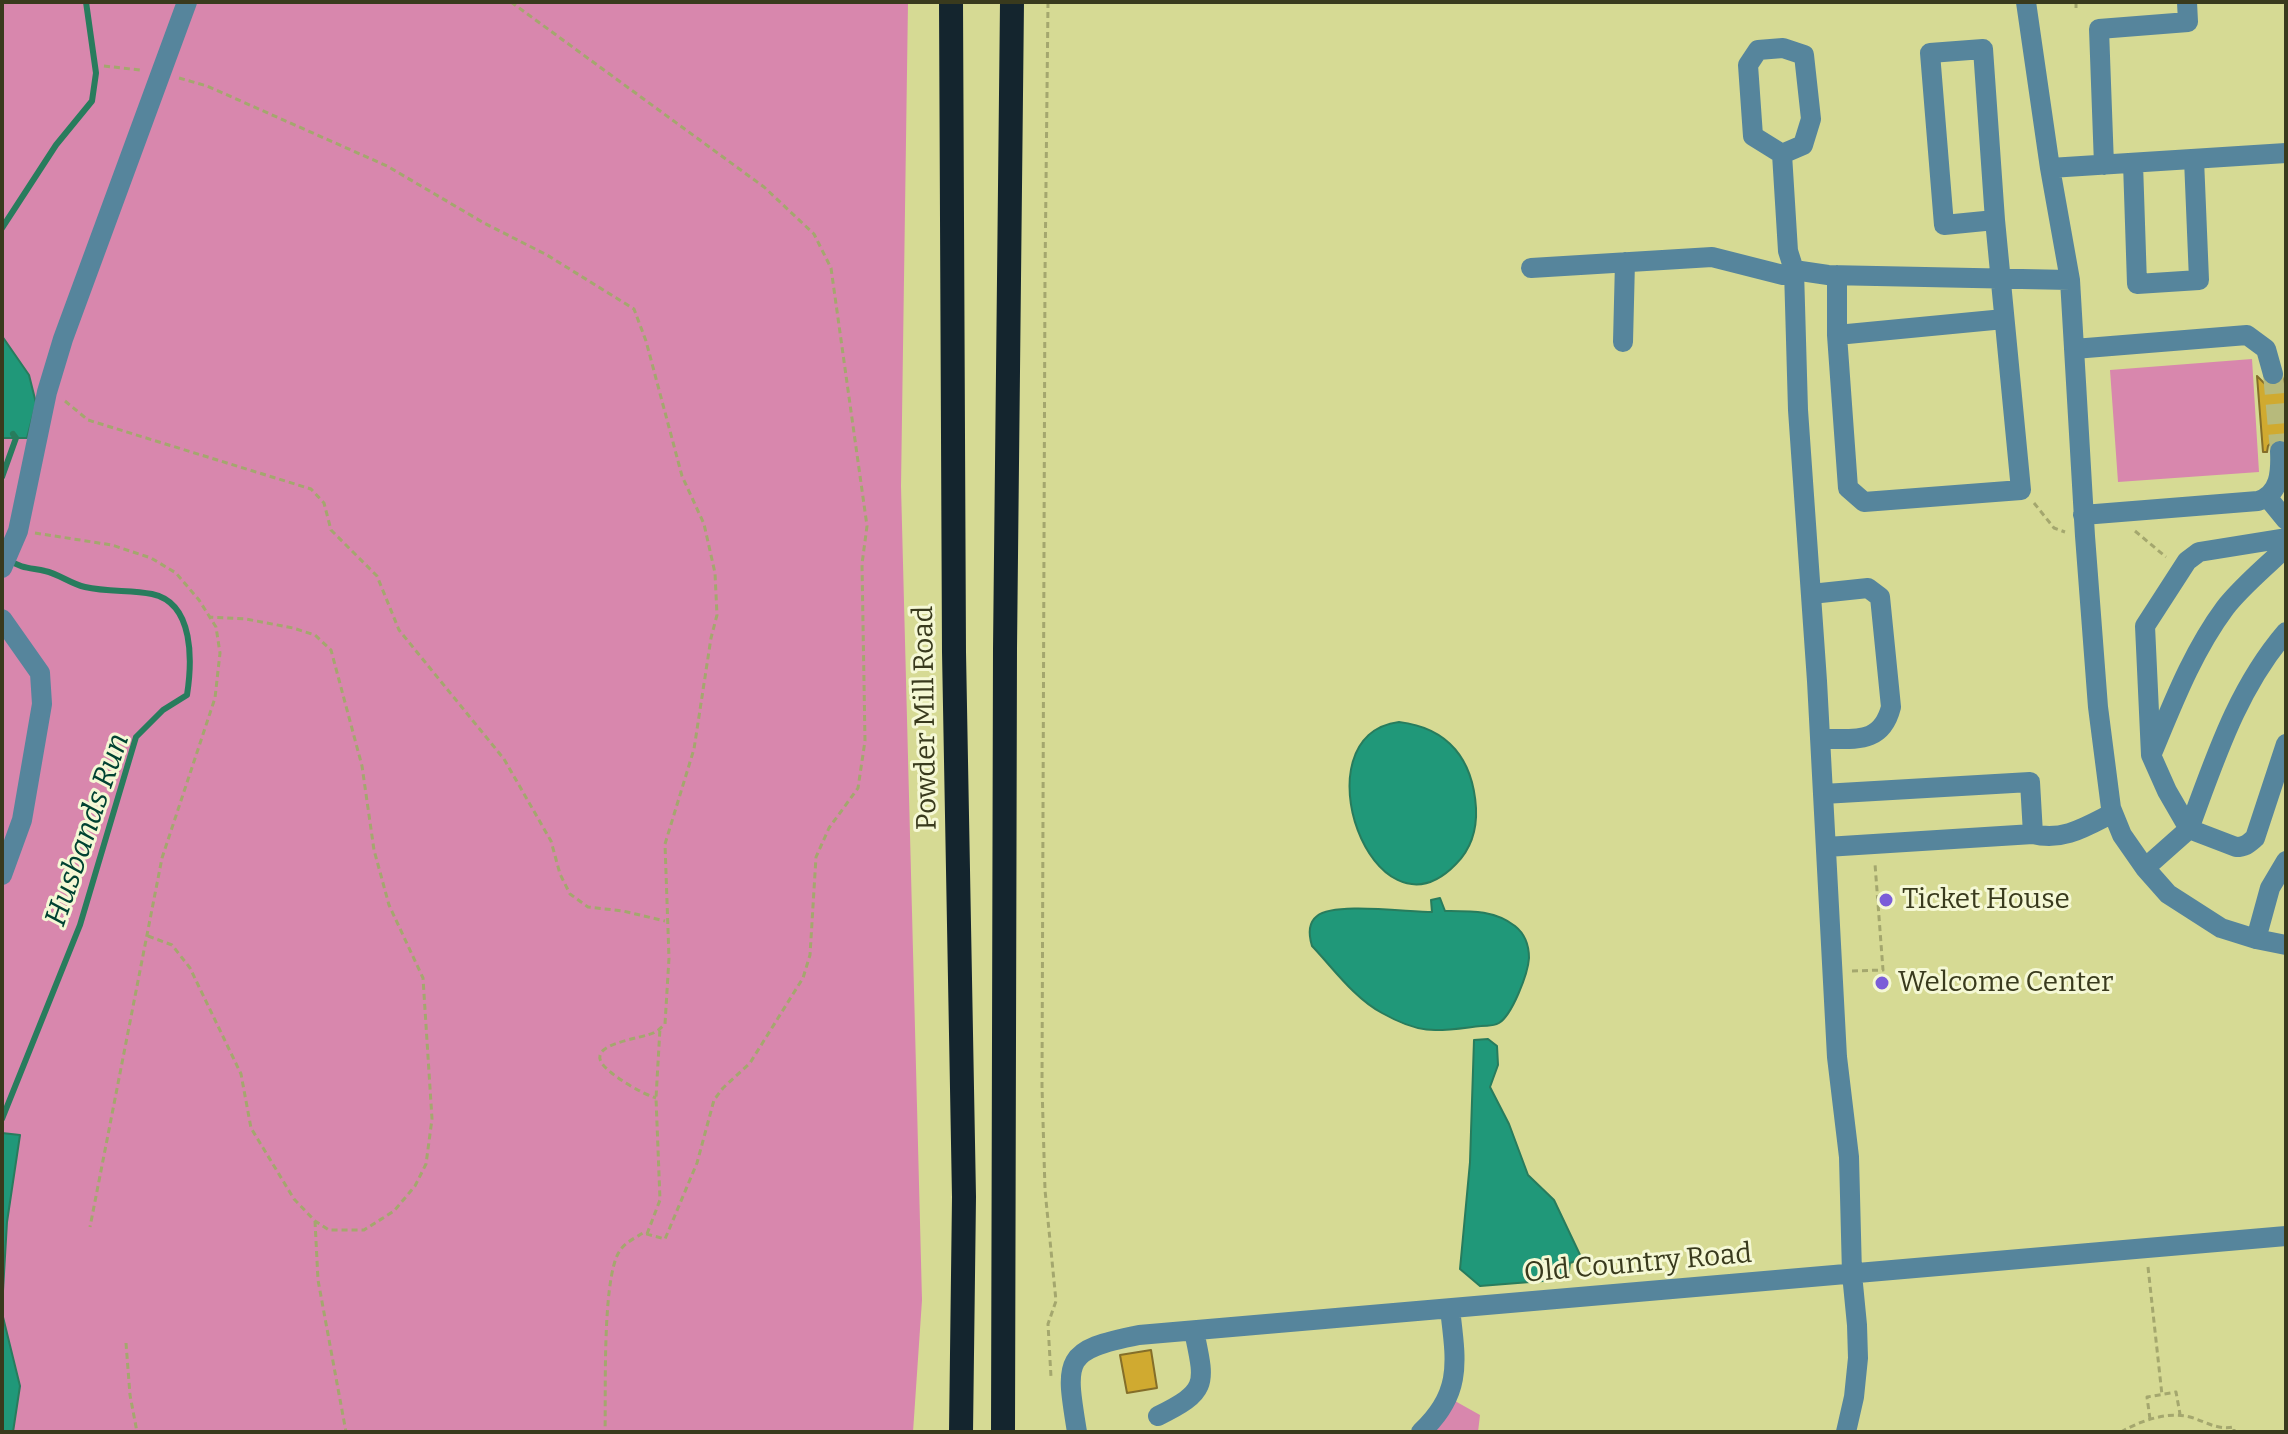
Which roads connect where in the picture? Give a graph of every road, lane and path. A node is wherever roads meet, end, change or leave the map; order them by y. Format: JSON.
{"nodes":[{"id":1,"x":187,"y":2,"type":"edge"},
{"id":2,"x":511,"y":2,"type":"edge"},
{"id":3,"x":951,"y":2,"type":"edge"},
{"id":4,"x":1012,"y":2,"type":"edge"},
{"id":5,"x":1048,"y":2,"type":"edge"},
{"id":6,"x":2026,"y":2,"type":"edge"},
{"id":7,"x":2076,"y":2,"type":"edge"},
{"id":8,"x":2187,"y":2,"type":"edge"},
{"id":9,"x":2076,"y":10,"type":"dead end"},
{"id":10,"x":104,"y":66,"type":"dead end"},
{"id":11,"x":161,"y":73,"type":"junction"},
{"id":12,"x":1782,"y":154,"type":"junction"},
{"id":13,"x":2284,"y":154,"type":"edge"},
{"id":14,"x":2194,"y":159,"type":"junction"},
{"id":15,"x":2133,"y":163,"type":"junction"},
{"id":16,"x":2104,"y":165,"type":"junction"},
{"id":17,"x":2050,"y":168,"type":"junction"},
{"id":18,"x":1995,"y":220,"type":"junction"},
{"id":19,"x":1625,"y":262,"type":"junction"},
{"id":20,"x":1531,"y":268,"type":"dead end"},
{"id":21,"x":1794,"y":270,"type":"junction"},
{"id":22,"x":1837,"y":275,"type":"junction"},
{"id":23,"x":2002,"y":278,"type":"junction"},
{"id":24,"x":2070,"y":280,"type":"junction"},
{"id":25,"x":2004,"y":319,"type":"junction"},
{"id":26,"x":1837,"y":335,"type":"junction"},
{"id":27,"x":1623,"y":342,"type":"dead end"},
{"id":28,"x":2074,"y":349,"type":"junction"},
{"id":29,"x":2273,"y":374,"type":"tunnel mouth"},
{"id":30,"x":47,"y":392,"type":"junction"},
{"id":31,"x":2280,"y":451,"type":"dead end"},
{"id":32,"x":2021,"y":490,"type":"junction"},
{"id":33,"x":2268,"y":498,"type":"junction"},
{"id":34,"x":2083,"y":515,"type":"junction"},
{"id":35,"x":2286,"y":520,"type":"edge"},
{"id":36,"x":2135,"y":531,"type":"dead end"},
{"id":37,"x":2074,"y":535,"type":"dead end"},
{"id":38,"x":15,"y":538,"type":"junction"},
{"id":39,"x":2286,"y":538,"type":"edge"},
{"id":40,"x":2286,"y":547,"type":"edge"},
{"id":41,"x":2175,"y":564,"type":"dead end"},
{"id":42,"x":2,"y":568,"type":"edge"},
{"id":43,"x":1811,"y":594,"type":"junction"},
{"id":44,"x":210,"y":617,"type":"junction"},
{"id":45,"x":2,"y":619,"type":"edge"},
{"id":46,"x":2286,"y":632,"type":"edge"},
{"id":47,"x":1820,"y":739,"type":"junction"},
{"id":48,"x":2286,"y":744,"type":"edge"},
{"id":49,"x":2151,"y":755,"type":"junction"},
{"id":50,"x":1823,"y":794,"type":"junction"},
{"id":51,"x":2113,"y":813,"type":"junction"},
{"id":52,"x":2189,"y":829,"type":"junction"},
{"id":53,"x":2033,"y":834,"type":"junction"},
{"id":54,"x":1873,"y":844,"type":"junction"},
{"id":55,"x":1826,"y":847,"type":"junction"},
{"id":56,"x":2286,"y":861,"type":"edge"},
{"id":57,"x":2145,"y":868,"type":"junction"},
{"id":58,"x":2,"y":875,"type":"edge"},
{"id":59,"x":667,"y":921,"type":"junction"},
{"id":60,"x":148,"y":936,"type":"junction"},
{"id":61,"x":2256,"y":939,"type":"junction"},
{"id":62,"x":2286,"y":945,"type":"edge"},
{"id":63,"x":1833,"y":972,"type":"junction"},
{"id":64,"x":660,"y":1028,"type":"junction"},
{"id":65,"x":656,"y":1098,"type":"junction"},
{"id":66,"x":315,"y":1221,"type":"junction"},
{"id":67,"x":90,"y":1227,"type":"dead end"},
{"id":68,"x":647,"y":1234,"type":"junction"},
{"id":69,"x":2286,"y":1236,"type":"edge"},
{"id":70,"x":2146,"y":1248,"type":"junction"},
{"id":71,"x":1852,"y":1274,"type":"junction"},
{"id":72,"x":1450,"y":1309,"type":"junction"},
{"id":73,"x":1194,"y":1331,"type":"junction"},
{"id":74,"x":126,"y":1343,"type":"dead end"},
{"id":75,"x":1052,"y":1386,"type":"dead end"},
{"id":76,"x":2162,"y":1395,"type":"junction"},
{"id":77,"x":2180,"y":1414,"type":"junction"},
{"id":78,"x":1158,"y":1416,"type":"dead end"},
{"id":79,"x":2150,"y":1419,"type":"junction"},
{"id":80,"x":137,"y":1432,"type":"edge"},
{"id":81,"x":346,"y":1432,"type":"edge"},
{"id":82,"x":605,"y":1432,"type":"edge"},
{"id":83,"x":961,"y":1432,"type":"edge"},
{"id":84,"x":1003,"y":1432,"type":"edge"},
{"id":85,"x":1077,"y":1432,"type":"edge"},
{"id":86,"x":1421,"y":1432,"type":"edge"},
{"id":87,"x":1846,"y":1432,"type":"edge"},
{"id":88,"x":2121,"y":1432,"type":"edge"},
{"id":89,"x":2234,"y":1432,"type":"edge"}],
"edges":[{"from":1,"to":11,"type":"street"},
{"from":2,"to":68,"type":"path"},
{"from":3,"to":83,"type":"highway","name":"Powder Mill Road"},
{"from":4,"to":84,"type":"highway"},
{"from":5,"to":75,"type":"path"},
{"from":6,"to":17,"type":"street"},
{"from":7,"to":9,"type":"path"},
{"from":8,"to":16,"type":"street"},
{"from":10,"to":11,"type":"path"},
{"from":11,"to":30,"type":"street"},
{"from":11,"to":59,"type":"path"},
{"from":12,"to":12,"type":"street"},
{"from":12,"to":21,"type":"street"},
{"from":13,"to":14,"type":"street"},
{"from":14,"to":15,"type":"street"},
{"from":14,"to":15,"type":"street"},
{"from":15,"to":16,"type":"street"},
{"from":16,"to":17,"type":"street"},
{"from":17,"to":24,"type":"street"},
{"from":18,"to":18,"type":"street"},
{"from":18,"to":23,"type":"street"},
{"from":19,"to":20,"type":"street"},
{"from":19,"to":21,"type":"street"},
{"from":19,"to":27,"type":"street"},
{"from":21,"to":22,"type":"street"},
{"from":21,"to":43,"type":"street"},
{"from":22,"to":23,"type":"street"},
{"from":22,"to":26,"type":"street"},
{"from":23,"to":24,"type":"street"},
{"from":23,"to":25,"type":"street"},
{"from":24,"to":28,"type":"street"},
{"from":25,"to":26,"type":"street"},
{"from":25,"to":32,"type":"street"},
{"from":26,"to":32,"type":"street"},
{"from":28,"to":29,"type":"street"},
{"from":28,"to":34,"type":"street"},
{"from":30,"to":38,"type":"street"},
{"from":30,"to":59,"type":"path"},
{"from":31,"to":33,"type":"street"},
{"from":32,"to":37,"type":"path"},
{"from":33,"to":34,"type":"street"},
{"from":33,"to":35,"type":"street"},
{"from":34,"to":51,"type":"street"},
{"from":36,"to":41,"type":"path"},
{"from":38,"to":42,"type":"street"},
{"from":38,"to":44,"type":"path"},
{"from":39,"to":49,"type":"street"},
{"from":40,"to":49,"type":"street"},
{"from":43,"to":47,"type":"street"},
{"from":43,"to":47,"type":"street"},
{"from":44,"to":60,"type":"path"},
{"from":44,"to":66,"type":"path"},
{"from":45,"to":58,"type":"street"},
{"from":46,"to":52,"type":"street"},
{"from":47,"to":50,"type":"street"},
{"from":48,"to":52,"type":"street"},
{"from":49,"to":52,"type":"street"},
{"from":50,"to":53,"type":"street"},
{"from":50,"to":55,"type":"street"},
{"from":51,"to":53,"type":"street"},
{"from":51,"to":57,"type":"street"},
{"from":52,"to":57,"type":"street"},
{"from":53,"to":54,"type":"street"},
{"from":54,"to":55,"type":"street"},
{"from":54,"to":63,"type":"path"},
{"from":55,"to":63,"type":"street"},
{"from":56,"to":61,"type":"street"},
{"from":57,"to":61,"type":"street"},
{"from":59,"to":64,"type":"path"},
{"from":60,"to":66,"type":"path"},
{"from":60,"to":67,"type":"path"},
{"from":61,"to":62,"type":"street"},
{"from":63,"to":71,"type":"street"},
{"from":64,"to":65,"type":"path"},
{"from":64,"to":65,"type":"path"},
{"from":65,"to":68,"type":"path"},
{"from":66,"to":81,"type":"path"},
{"from":68,"to":82,"type":"path"},
{"from":69,"to":70,"type":"street","name":"Old Country Road"},
{"from":70,"to":71,"type":"street","name":"Old Country Road"},
{"from":70,"to":76,"type":"path"},
{"from":71,"to":72,"type":"street","name":"Old Country Road"},
{"from":71,"to":87,"type":"street"},
{"from":72,"to":73,"type":"street","name":"Old Country Road"},
{"from":72,"to":86,"type":"street"},
{"from":73,"to":78,"type":"street"},
{"from":73,"to":85,"type":"street","name":"Old Country Road"},
{"from":74,"to":80,"type":"path"},
{"from":76,"to":77,"type":"path"},
{"from":76,"to":79,"type":"path"},
{"from":77,"to":79,"type":"path"},
{"from":77,"to":89,"type":"path"},
{"from":79,"to":88,"type":"path"}]}
